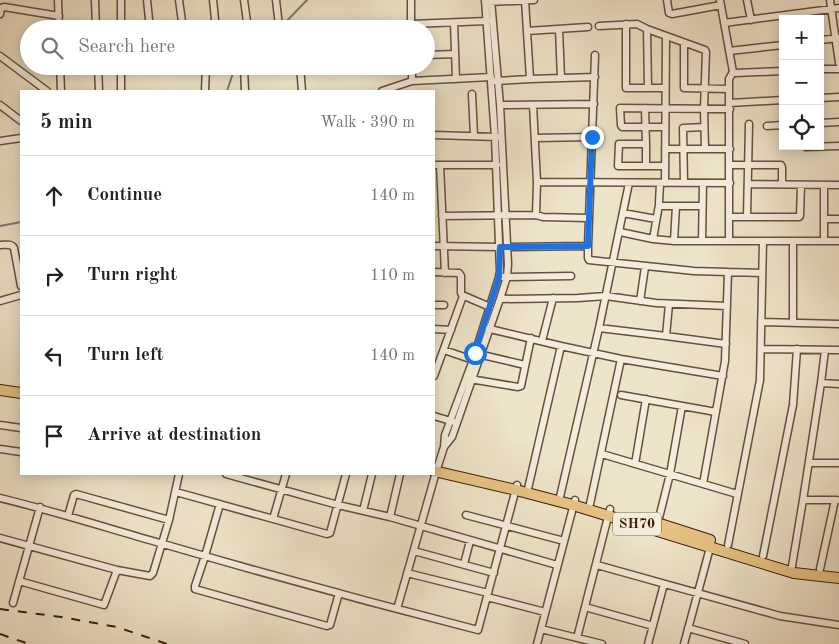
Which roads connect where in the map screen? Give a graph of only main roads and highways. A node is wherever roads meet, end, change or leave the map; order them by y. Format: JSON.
{"nodes":[{"id":1,"x":0,"y":384,"type":"edge"},
{"id":2,"x":20,"y":387,"type":"edge"},
{"id":3,"x":0,"y":390,"type":"edge"},
{"id":4,"x":20,"y":393,"type":"edge"},
{"id":5,"x":435,"y":468,"type":"edge"},
{"id":6,"x":574,"y":502,"type":"junction"},
{"id":7,"x":609,"y":512,"type":"junction"},
{"id":8,"x":711,"y":544,"type":"junction"},
{"id":9,"x":792,"y":568,"type":"junction"},
{"id":10,"x":839,"y":571,"type":"edge"},
{"id":11,"x":839,"y":578,"type":"edge"}],
"edges":[{"from":1,"to":2,"type":"main road"},
{"from":3,"to":4,"type":"main road"},
{"from":5,"to":6,"type":"main road","number":"SH70"},
{"from":6,"to":7,"type":"main road","number":"SH70"},
{"from":6,"to":7,"type":"main road","number":"SH70"},
{"from":7,"to":8,"type":"main road","number":"SH70"},
{"from":8,"to":9,"type":"main road","number":"SH70"},
{"from":8,"to":9,"type":"main road","number":"SH70"},
{"from":9,"to":10,"type":"main road","number":"SH70"},
{"from":9,"to":11,"type":"main road","number":"SH70"}]}
